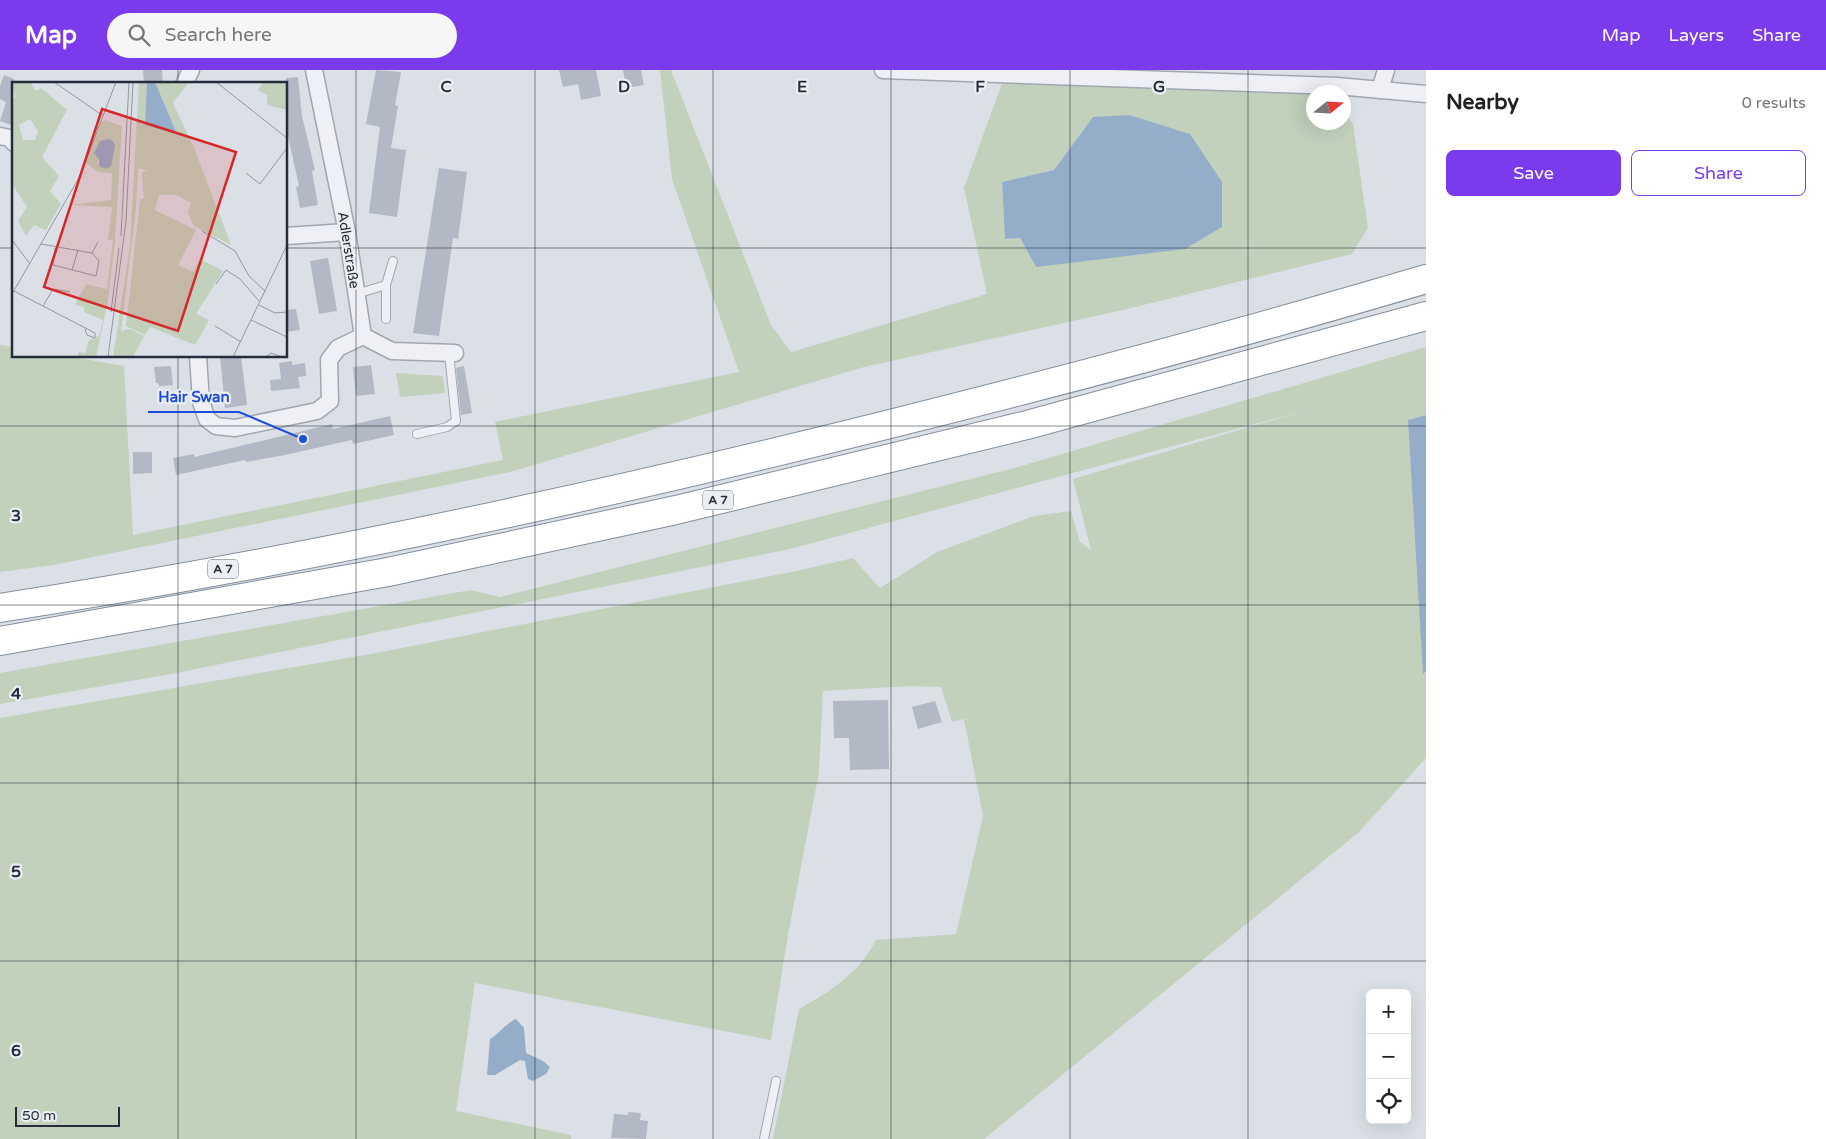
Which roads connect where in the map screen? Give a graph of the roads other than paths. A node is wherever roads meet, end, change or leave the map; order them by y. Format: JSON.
{"nodes":[{"id":1,"x":191,"y":70,"type":"edge"},
{"id":2,"x":314,"y":70,"type":"edge"},
{"id":3,"x":883,"y":70,"type":"edge"},
{"id":4,"x":1386,"y":70,"type":"edge"},
{"id":5,"x":185,"y":82,"type":"edge"},
{"id":6,"x":1380,"y":90,"type":"junction"},
{"id":7,"x":1426,"y":94,"type":"edge"},
{"id":8,"x":0,"y":136,"type":"edge"},
{"id":9,"x":12,"y":140,"type":"edge"},
{"id":10,"x":347,"y":232,"type":"junction"},
{"id":11,"x":288,"y":236,"type":"edge"},
{"id":12,"x":392,"y":261,"type":"dead end"},
{"id":13,"x":1426,"y":279,"type":"edge"},
{"id":14,"x":386,"y":285,"type":"junction"},
{"id":15,"x":356,"y":294,"type":"junction"},
{"id":16,"x":1426,"y":316,"type":"edge"},
{"id":17,"x":386,"y":319,"type":"dead end"},
{"id":18,"x":362,"y":336,"type":"junction"},
{"id":19,"x":452,"y":353,"type":"joint"},
{"id":20,"x":198,"y":358,"type":"edge"},
{"id":21,"x":417,"y":434,"type":"dead end"},
{"id":22,"x":0,"y":608,"type":"edge"},
{"id":23,"x":0,"y":642,"type":"edge"},
{"id":24,"x":776,"y":1081,"type":"dead end"},
{"id":25,"x":764,"y":1139,"type":"edge"}],
"edges":[{"from":1,"to":5,"type":"street"},
{"from":2,"to":10,"type":"street","name":"Adlerstraße"},
{"from":3,"to":6,"type":"street"},
{"from":4,"to":6,"type":"street"},
{"from":6,"to":7,"type":"street"},
{"from":8,"to":9,"type":"street"},
{"from":10,"to":11,"type":"street"},
{"from":10,"to":15,"type":"street","name":"Adlerstraße"},
{"from":12,"to":14,"type":"lane"},
{"from":13,"to":22,"type":"highway","number":"A 7"},
{"from":14,"to":15,"type":"lane"},
{"from":14,"to":17,"type":"lane"},
{"from":15,"to":18,"type":"street","name":"Adlerstraße"},
{"from":16,"to":23,"type":"highway","number":"A 7"},
{"from":18,"to":19,"type":"street"},
{"from":18,"to":20,"type":"street"},
{"from":19,"to":21,"type":"lane"},
{"from":24,"to":25,"type":"lane"}]}
